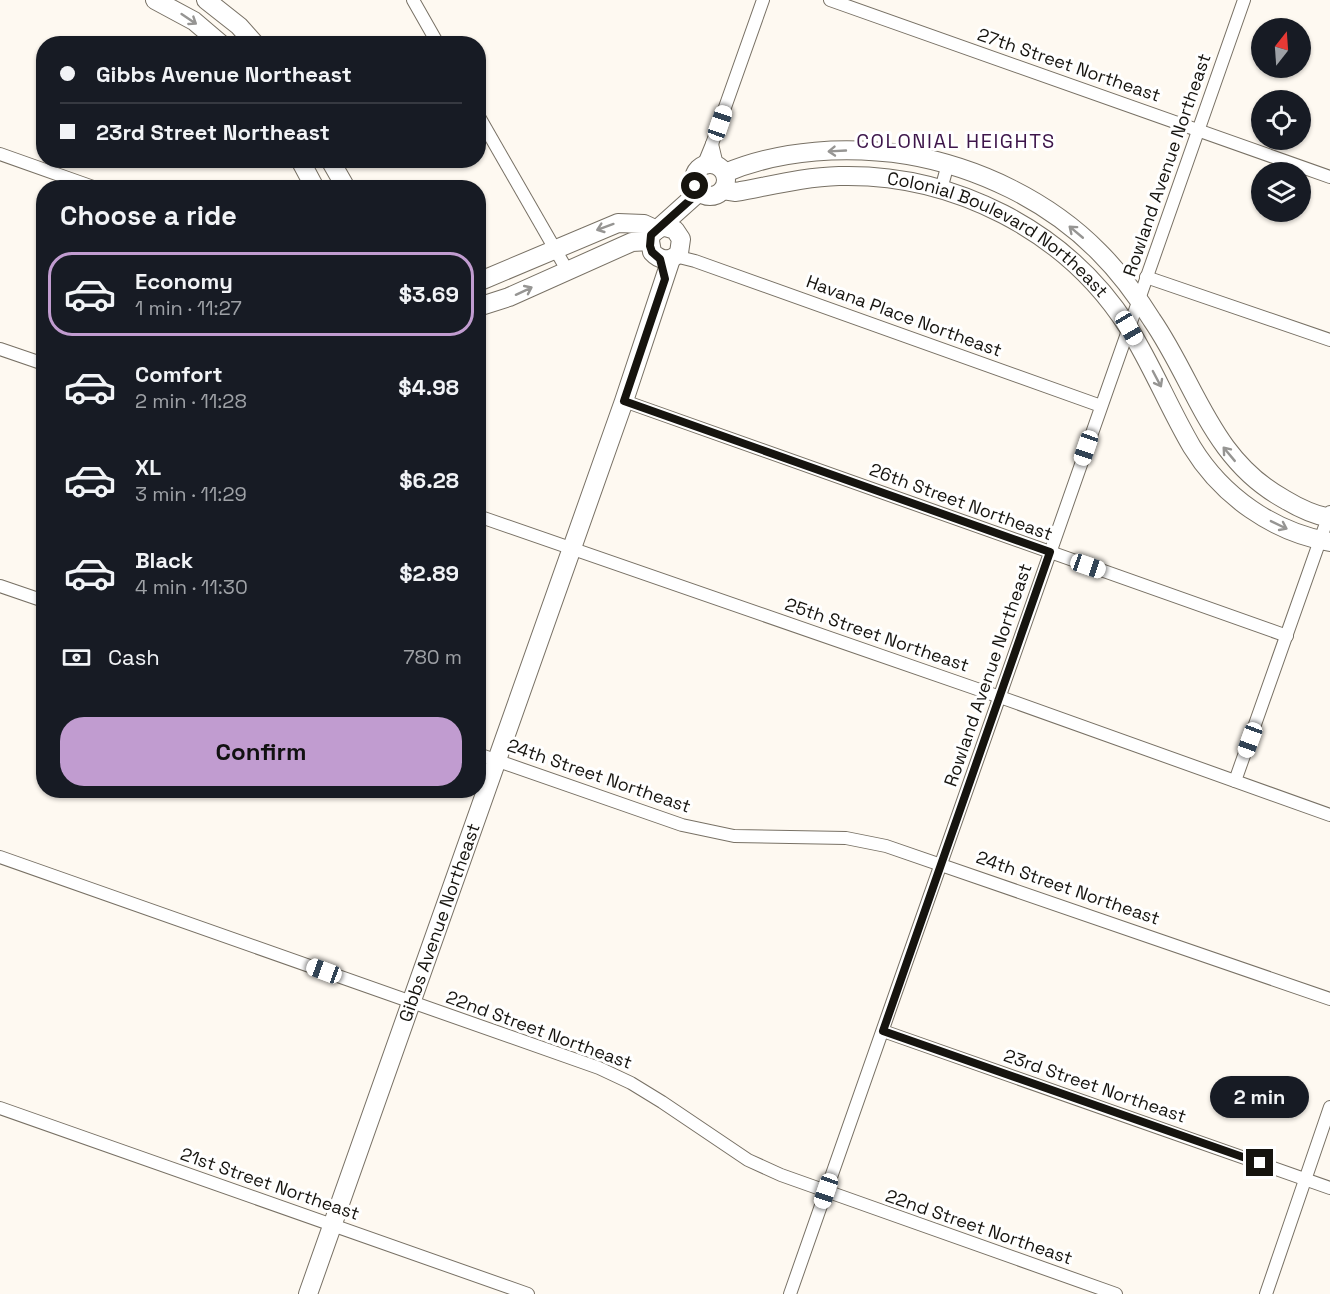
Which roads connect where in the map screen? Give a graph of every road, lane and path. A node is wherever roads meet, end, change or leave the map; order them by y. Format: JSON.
{"nodes":[{"id":1,"x":155,"y":0,"type":"edge"},
{"id":2,"x":206,"y":0,"type":"edge"},
{"id":3,"x":413,"y":0,"type":"edge"},
{"id":4,"x":763,"y":0,"type":"edge"},
{"id":5,"x":831,"y":0,"type":"edge"},
{"id":6,"x":1244,"y":0,"type":"edge"},
{"id":7,"x":212,"y":36,"type":"edge"},
{"id":8,"x":248,"y":36,"type":"edge"},
{"id":9,"x":433,"y":36,"type":"edge"},
{"id":10,"x":486,"y":129,"type":"edge"},
{"id":11,"x":1198,"y":129,"type":"junction"},
{"id":12,"x":0,"y":154,"type":"edge"},
{"id":13,"x":948,"y":165,"type":"junction"},
{"id":14,"x":36,"y":167,"type":"edge"},
{"id":15,"x":40,"y":168,"type":"edge"},
{"id":16,"x":1330,"y":177,"type":"edge"},
{"id":17,"x":73,"y":180,"type":"edge"},
{"id":18,"x":712,"y":180,"type":"junction"},
{"id":19,"x":941,"y":189,"type":"junction"},
{"id":20,"x":659,"y":232,"type":"junction"},
{"id":21,"x":555,"y":248,"type":"junction"},
{"id":22,"x":672,"y":256,"type":"junction"},
{"id":23,"x":567,"y":270,"type":"junction"},
{"id":24,"x":1146,"y":277,"type":"junction"},
{"id":25,"x":486,"y":278,"type":"edge"},
{"id":26,"x":1138,"y":300,"type":"junction"},
{"id":27,"x":486,"y":305,"type":"edge"},
{"id":28,"x":1129,"y":328,"type":"junction"},
{"id":29,"x":1330,"y":340,"type":"edge"},
{"id":30,"x":0,"y":349,"type":"edge"},
{"id":31,"x":36,"y":361,"type":"edge"},
{"id":32,"x":624,"y":401,"type":"junction"},
{"id":33,"x":1101,"y":406,"type":"junction"},
{"id":34,"x":1329,"y":516,"type":"edge"},
{"id":35,"x":486,"y":519,"type":"edge"},
{"id":36,"x":1325,"y":541,"type":"edge"},
{"id":37,"x":572,"y":548,"type":"junction"},
{"id":38,"x":1050,"y":552,"type":"junction"},
{"id":39,"x":0,"y":586,"type":"edge"},
{"id":40,"x":36,"y":598,"type":"edge"},
{"id":41,"x":1287,"y":636,"type":"junction"},
{"id":42,"x":1000,"y":697,"type":"junction"},
{"id":43,"x":486,"y":756,"type":"edge"},
{"id":44,"x":497,"y":759,"type":"junction"},
{"id":45,"x":1235,"y":781,"type":"junction"},
{"id":46,"x":486,"y":790,"type":"edge"},
{"id":47,"x":483,"y":798,"type":"edge"},
{"id":48,"x":1330,"y":815,"type":"edge"},
{"id":49,"x":0,"y":857,"type":"edge"},
{"id":50,"x":942,"y":864,"type":"junction"},
{"id":51,"x":1330,"y":999,"type":"edge"},
{"id":52,"x":410,"y":1002,"type":"junction"},
{"id":53,"x":883,"y":1031,"type":"junction"},
{"id":54,"x":1330,"y":1107,"type":"edge"},
{"id":55,"x":0,"y":1108,"type":"edge"},
{"id":56,"x":1306,"y":1179,"type":"junction"},
{"id":57,"x":1330,"y":1188,"type":"edge"},
{"id":58,"x":826,"y":1191,"type":"junction"},
{"id":59,"x":333,"y":1225,"type":"junction"},
{"id":60,"x":308,"y":1294,"type":"edge"},
{"id":61,"x":528,"y":1294,"type":"edge"},
{"id":62,"x":790,"y":1294,"type":"edge"},
{"id":63,"x":1116,"y":1294,"type":"edge"},
{"id":64,"x":1266,"y":1294,"type":"edge"}],
"edges":[{"from":1,"to":7,"type":"street","one_way":true},
{"from":2,"to":8,"type":"street"},
{"from":3,"to":9,"type":"street"},
{"from":4,"to":18,"type":"street"},
{"from":5,"to":11,"type":"street","name":"27th Street Northeast"},
{"from":6,"to":11,"type":"street","name":"Rowland Avenue Northeast"},
{"from":10,"to":21,"type":"street"},
{"from":11,"to":16,"type":"street","name":"27th Street Northeast"},
{"from":11,"to":24,"type":"street","name":"Rowland Avenue Northeast"},
{"from":12,"to":14,"type":"street"},
{"from":13,"to":18,"type":"street","name":"Colonial Boulevard Northeast","one_way":true},
{"from":13,"to":19,"type":"street"},
{"from":26,"to":13,"type":"street","name":"Colonial Boulevard Northeast","one_way":true},
{"from":15,"to":17,"type":"street"},
{"from":18,"to":19,"type":"street","name":"Colonial Boulevard Northeast"},
{"from":18,"to":20,"type":"street"},
{"from":19,"to":28,"type":"street","name":"Colonial Boulevard Northeast"},
{"from":20,"to":21,"type":"street","one_way":true},
{"from":20,"to":22,"type":"street"},
{"from":20,"to":22,"type":"street"},
{"from":20,"to":23,"type":"street"},
{"from":21,"to":23,"type":"street"},
{"from":21,"to":25,"type":"street"},
{"from":22,"to":32,"type":"street","name":"Gibbs Avenue Northeast"},
{"from":22,"to":33,"type":"street","name":"Havana Place Northeast"},
{"from":27,"to":23,"type":"street","one_way":true},
{"from":24,"to":26,"type":"street","name":"Rowland Avenue Northeast"},
{"from":24,"to":29,"type":"street"},
{"from":26,"to":28,"type":"street","name":"Rowland Avenue Northeast"},
{"from":34,"to":26,"type":"street","name":"Colonial Boulevard Northeast","one_way":true},
{"from":28,"to":33,"type":"street","name":"Rowland Avenue Northeast"},
{"from":28,"to":36,"type":"street","name":"Colonial Boulevard Northeast","one_way":true},
{"from":30,"to":31,"type":"street"},
{"from":32,"to":37,"type":"street","name":"Gibbs Avenue Northeast"},
{"from":32,"to":38,"type":"street","name":"26th Street Northeast"},
{"from":33,"to":38,"type":"street","name":"Rowland Avenue Northeast"},
{"from":34,"to":36,"type":"street"},
{"from":35,"to":37,"type":"street","name":"25th Street Northeast"},
{"from":36,"to":41,"type":"street"},
{"from":37,"to":42,"type":"street","name":"25th Street Northeast"},
{"from":37,"to":44,"type":"street","name":"Gibbs Avenue Northeast"},
{"from":38,"to":41,"type":"street","name":"26th Street Northeast"},
{"from":38,"to":42,"type":"street","name":"Rowland Avenue Northeast"},
{"from":39,"to":40,"type":"street"},
{"from":41,"to":45,"type":"street"},
{"from":42,"to":45,"type":"street","name":"25th Street Northeast"},
{"from":42,"to":50,"type":"street","name":"Rowland Avenue Northeast"},
{"from":43,"to":44,"type":"street","name":"24th Street Northeast"},
{"from":44,"to":46,"type":"street","name":"Gibbs Avenue Northeast"},
{"from":44,"to":50,"type":"street","name":"24th Street Northeast"},
{"from":45,"to":48,"type":"street","name":"25th Street Northeast"},
{"from":47,"to":52,"type":"street","name":"Gibbs Avenue Northeast"},
{"from":49,"to":52,"type":"street","name":"22nd Street Northeast"},
{"from":50,"to":51,"type":"street","name":"24th Street Northeast"},
{"from":50,"to":53,"type":"street","name":"Rowland Avenue Northeast"},
{"from":52,"to":58,"type":"street","name":"22nd Street Northeast"},
{"from":52,"to":59,"type":"street","name":"Gibbs Avenue Northeast"},
{"from":53,"to":56,"type":"street","name":"23rd Street Northeast"},
{"from":53,"to":58,"type":"street","name":"Rowland Avenue Northeast"},
{"from":54,"to":56,"type":"street"},
{"from":55,"to":59,"type":"street","name":"21st Street Northeast"},
{"from":56,"to":57,"type":"street","name":"23rd Street Northeast"},
{"from":56,"to":64,"type":"street"},
{"from":58,"to":62,"type":"street","name":"Rowland Avenue Northeast"},
{"from":58,"to":63,"type":"street","name":"22nd Street Northeast"},
{"from":59,"to":60,"type":"street","name":"Gibbs Avenue Northeast"},
{"from":59,"to":61,"type":"street","name":"21st Street Northeast"}]}
